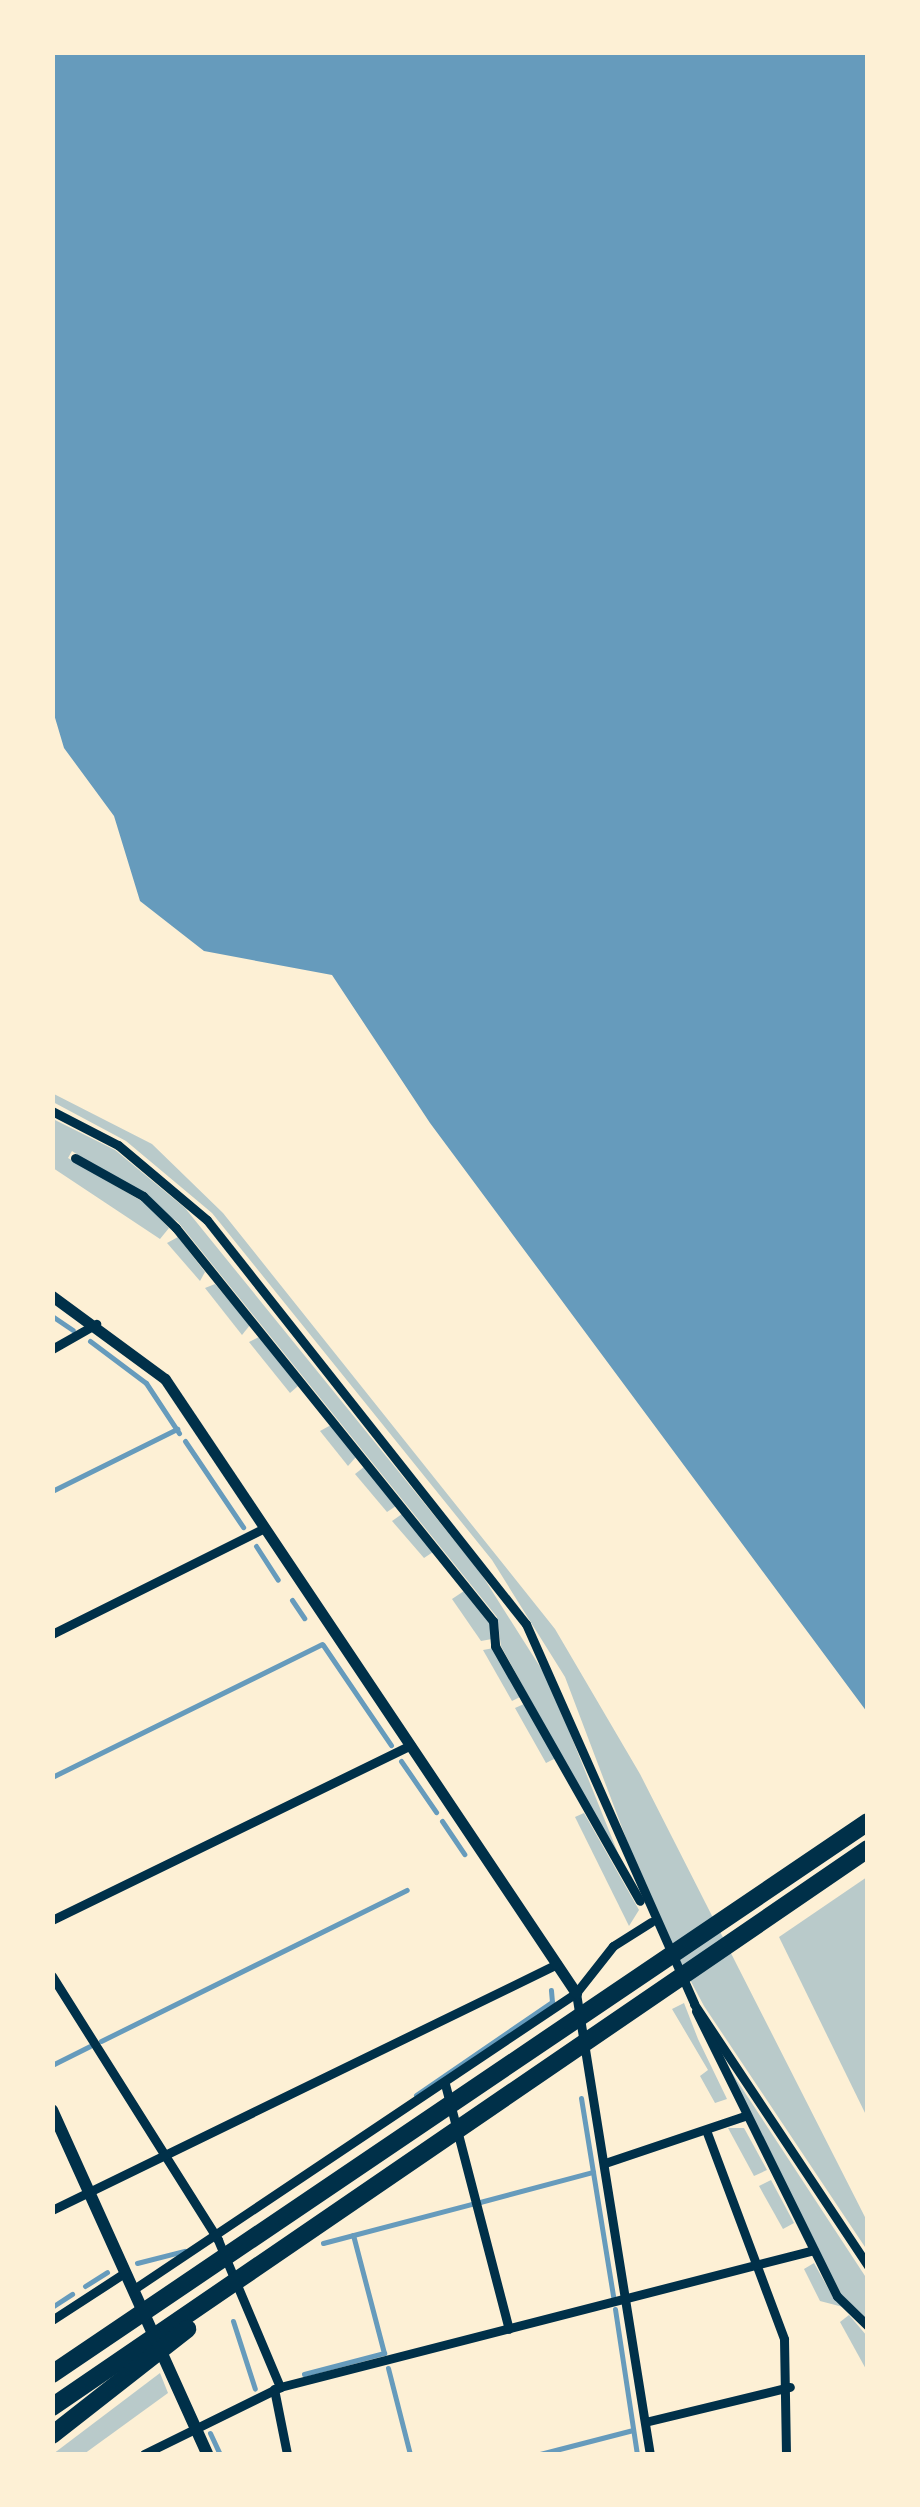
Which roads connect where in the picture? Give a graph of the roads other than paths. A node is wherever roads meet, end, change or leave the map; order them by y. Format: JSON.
{"nodes":[{"id":1,"x":52,"y":1111,"type":"edge"},
{"id":2,"x":75,"y":1158,"type":"dead end"},
{"id":3,"x":52,"y":1296,"type":"edge"},
{"id":4,"x":96,"y":1324,"type":"junction"},
{"id":5,"x":52,"y":1349,"type":"edge"},
{"id":6,"x":264,"y":1528,"type":"junction"},
{"id":7,"x":52,"y":1634,"type":"edge"},
{"id":8,"x":412,"y":1745,"type":"junction"},
{"id":9,"x":868,"y":1822,"type":"edge"},
{"id":10,"x":868,"y":1849,"type":"edge"},
{"id":11,"x":645,"y":1907,"type":"junction"},
{"id":12,"x":52,"y":1920,"type":"edge"},
{"id":13,"x":651,"y":1922,"type":"junction"},
{"id":14,"x":557,"y":1964,"type":"junction"},
{"id":15,"x":52,"y":1976,"type":"edge"},
{"id":16,"x":576,"y":1993,"type":"junction"},
{"id":17,"x":694,"y":2004,"type":"junction"},
{"id":18,"x":445,"y":2084,"type":"junction"},
{"id":19,"x":52,"y":2110,"type":"edge"},
{"id":20,"x":744,"y":2116,"type":"junction"},
{"id":21,"x":706,"y":2130,"type":"junction"},
{"id":22,"x":166,"y":2154,"type":"junction"},
{"id":23,"x":605,"y":2163,"type":"junction"},
{"id":24,"x":91,"y":2191,"type":"junction"},
{"id":25,"x":52,"y":2210,"type":"edge"},
{"id":26,"x":218,"y":2240,"type":"junction"},
{"id":27,"x":814,"y":2250,"type":"junction"},
{"id":28,"x":756,"y":2265,"type":"junction"},
{"id":29,"x":868,"y":2266,"type":"edge"},
{"id":30,"x":126,"y":2272,"type":"junction"},
{"id":31,"x":134,"y":2288,"type":"junction"},
{"id":32,"x":627,"y":2299,"type":"junction"},
{"id":33,"x":52,"y":2320,"type":"edge"},
{"id":34,"x":868,"y":2326,"type":"edge"},
{"id":35,"x":510,"y":2328,"type":"junction"},
{"id":36,"x":142,"y":2355,"type":"junction"},
{"id":37,"x":52,"y":2374,"type":"edge"},
{"id":38,"x":790,"y":2387,"type":"junction"},
{"id":39,"x":277,"y":2388,"type":"junction"},
{"id":40,"x":52,"y":2407,"type":"edge"},
{"id":41,"x":645,"y":2422,"type":"junction"},
{"id":42,"x":195,"y":2429,"type":"junction"},
{"id":43,"x":52,"y":2435,"type":"edge"},
{"id":44,"x":144,"y":2454,"type":"edge"},
{"id":45,"x":207,"y":2454,"type":"edge"},
{"id":46,"x":287,"y":2454,"type":"edge"},
{"id":47,"x":650,"y":2454,"type":"edge"},
{"id":48,"x":786,"y":2454,"type":"edge"}],
"edges":[{"from":1,"to":11,"type":"street"},
{"from":2,"to":11,"type":"street"},
{"from":3,"to":4,"type":"street"},
{"from":4,"to":5,"type":"street"},
{"from":4,"to":6,"type":"street"},
{"from":6,"to":7,"type":"street"},
{"from":6,"to":8,"type":"street"},
{"from":8,"to":12,"type":"street"},
{"from":8,"to":14,"type":"street"},
{"from":9,"to":37,"type":"highway"},
{"from":10,"to":36,"type":"highway"},
{"from":11,"to":13,"type":"street"},
{"from":13,"to":16,"type":"street"},
{"from":13,"to":17,"type":"street"},
{"from":14,"to":16,"type":"street"},
{"from":14,"to":22,"type":"street"},
{"from":15,"to":22,"type":"street"},
{"from":16,"to":18,"type":"street"},
{"from":16,"to":23,"type":"street"},
{"from":17,"to":20,"type":"street"},
{"from":17,"to":29,"type":"street"},
{"from":18,"to":26,"type":"street"},
{"from":18,"to":35,"type":"street"},
{"from":19,"to":24,"type":"main road"},
{"from":20,"to":21,"type":"street"},
{"from":20,"to":27,"type":"street"},
{"from":21,"to":23,"type":"street"},
{"from":21,"to":28,"type":"street"},
{"from":22,"to":24,"type":"street"},
{"from":22,"to":26,"type":"street"},
{"from":23,"to":32,"type":"street"},
{"from":24,"to":25,"type":"street"},
{"from":24,"to":30,"type":"main road"},
{"from":26,"to":31,"type":"street"},
{"from":26,"to":39,"type":"street"},
{"from":27,"to":28,"type":"street"},
{"from":27,"to":34,"type":"street"},
{"from":28,"to":32,"type":"street"},
{"from":28,"to":38,"type":"street"},
{"from":30,"to":31,"type":"main road"},
{"from":30,"to":33,"type":"street"},
{"from":31,"to":42,"type":"main road"},
{"from":32,"to":35,"type":"street"},
{"from":32,"to":41,"type":"street"},
{"from":35,"to":39,"type":"street"},
{"from":36,"to":40,"type":"highway"},
{"from":36,"to":43,"type":"highway"},
{"from":38,"to":41,"type":"street"},
{"from":38,"to":48,"type":"street"},
{"from":39,"to":42,"type":"street"},
{"from":39,"to":46,"type":"street"},
{"from":41,"to":47,"type":"street"},
{"from":42,"to":44,"type":"street"},
{"from":42,"to":45,"type":"main road"}]}
